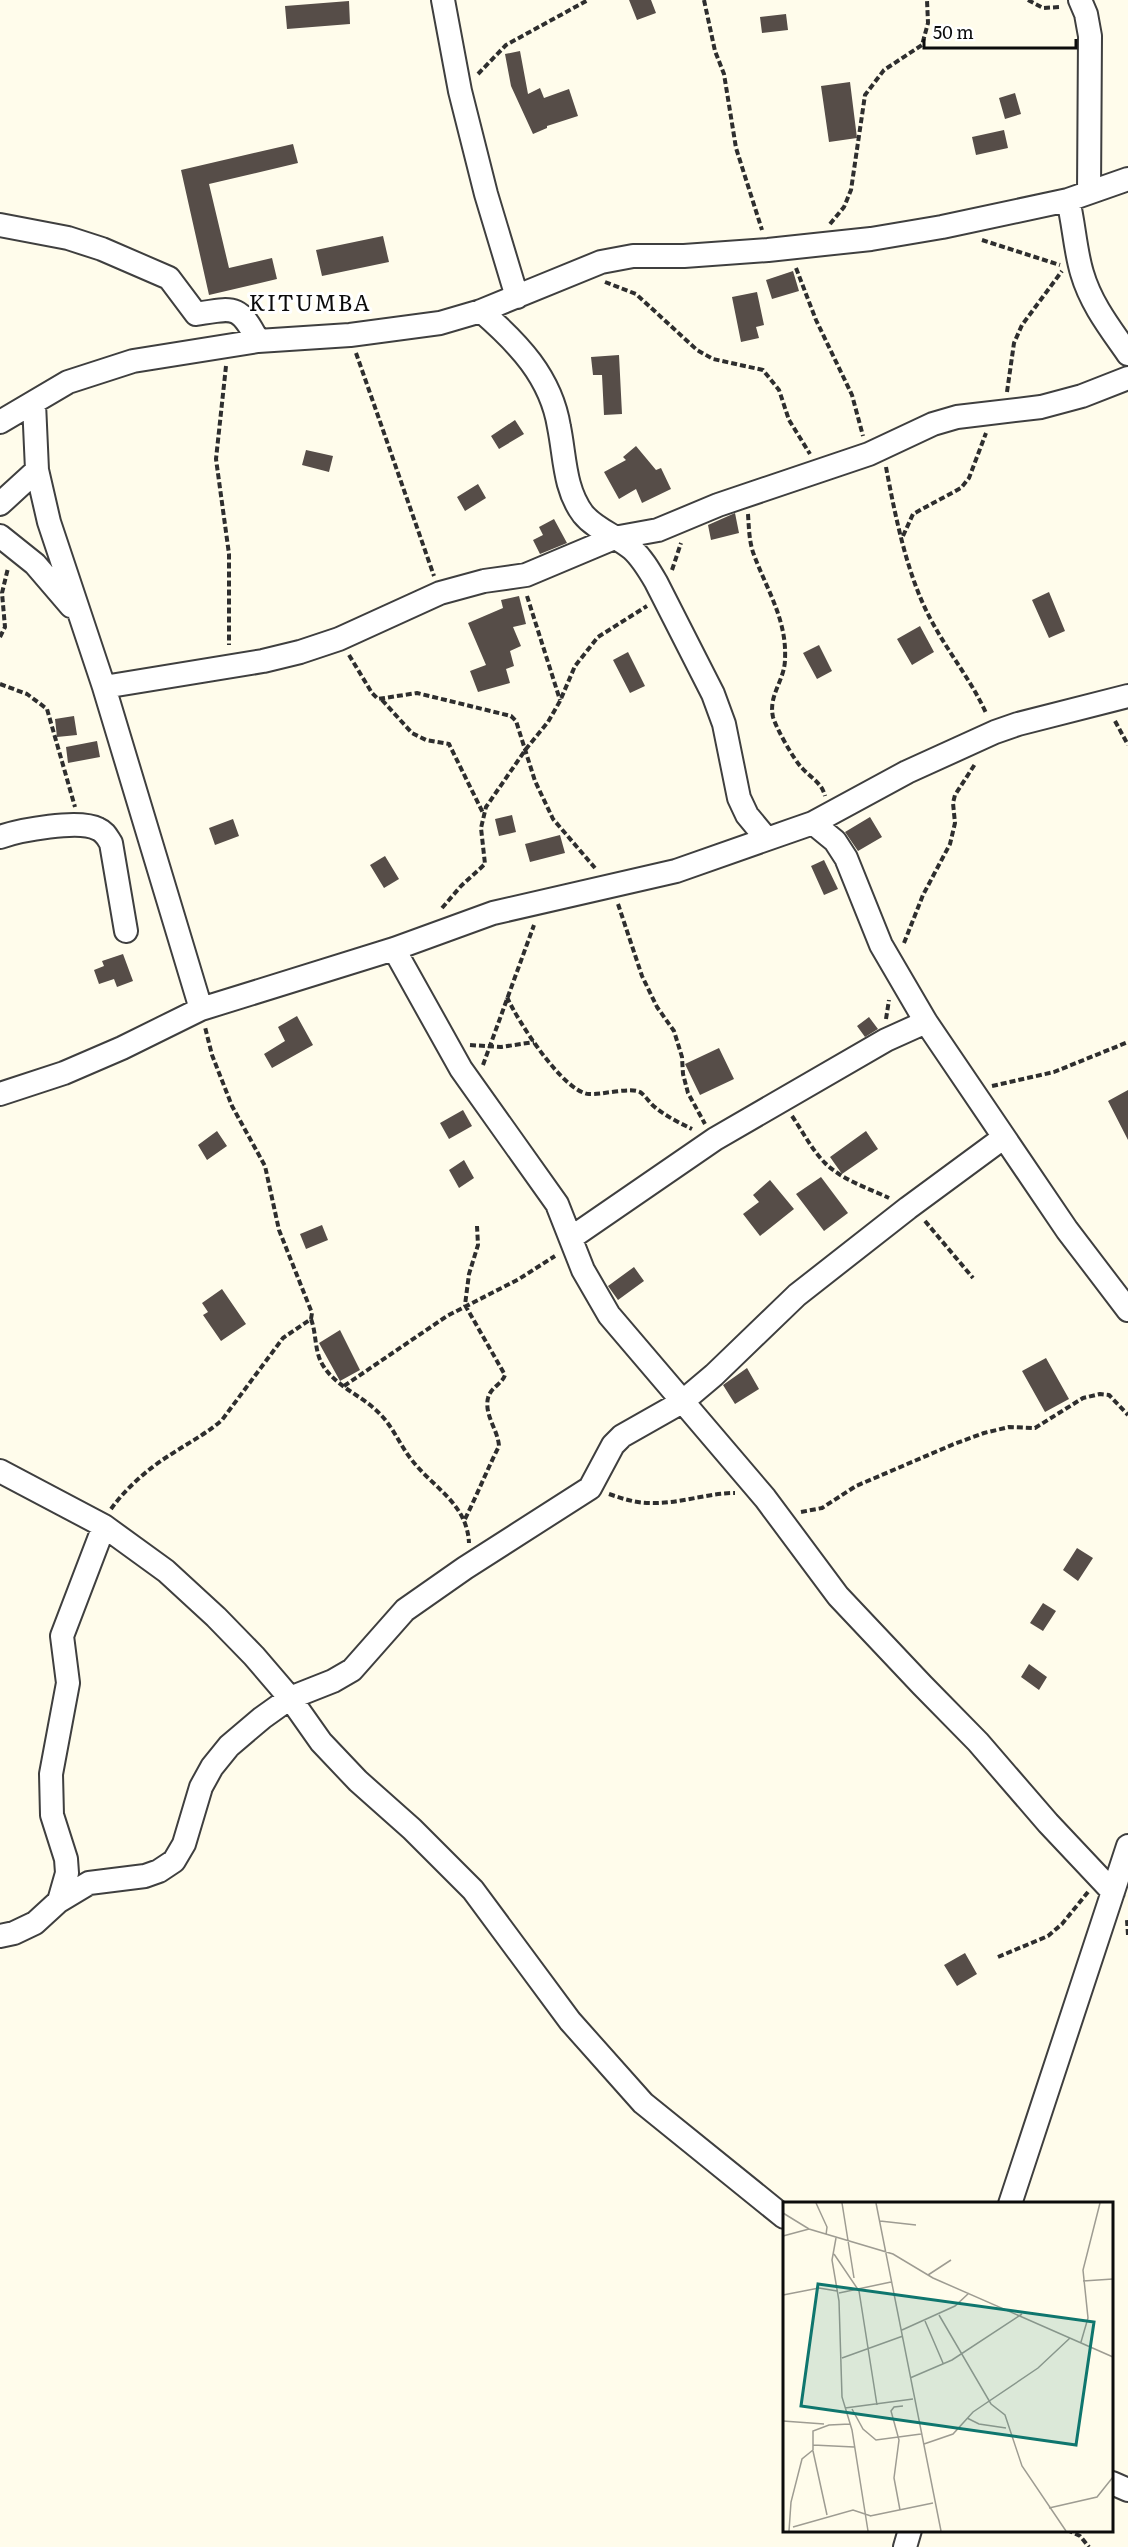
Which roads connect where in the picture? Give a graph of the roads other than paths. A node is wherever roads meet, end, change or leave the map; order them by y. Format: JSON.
{"nodes":[{"id":1,"x":442,"y":0,"type":"edge"},
{"id":2,"x":1083,"y":7,"type":"edge"},
{"id":3,"x":1128,"y":180,"type":"edge"},
{"id":4,"x":1089,"y":192,"type":"junction"},
{"id":5,"x":1068,"y":200,"type":"junction"},
{"id":6,"x":0,"y":225,"type":"edge"},
{"id":7,"x":517,"y":297,"type":"junction"},
{"id":8,"x":481,"y":311,"type":"junction"},
{"id":9,"x":258,"y":341,"type":"junction"},
{"id":10,"x":1128,"y":354,"type":"edge"},
{"id":11,"x":1128,"y":378,"type":"edge"},
{"id":12,"x":33,"y":404,"type":"junction"},
{"id":13,"x":0,"y":422,"type":"edge"},
{"id":14,"x":37,"y":470,"type":"junction"},
{"id":15,"x":0,"y":504,"type":"edge"},
{"id":16,"x":0,"y":536,"type":"edge"},
{"id":17,"x":614,"y":538,"type":"junction"},
{"id":18,"x":82,"y":619,"type":"junction"},
{"id":19,"x":104,"y":687,"type":"junction"},
{"id":20,"x":1128,"y":696,"type":"edge"},
{"id":21,"x":821,"y":818,"type":"junction"},
{"id":22,"x":0,"y":837,"type":"edge"},
{"id":23,"x":766,"y":838,"type":"junction"},
{"id":24,"x":126,"y":931,"type":"dead end"},
{"id":25,"x":394,"y":949,"type":"junction"},
{"id":26,"x":201,"y":1009,"type":"junction"},
{"id":27,"x":926,"y":1022,"type":"junction"},
{"id":28,"x":0,"y":1094,"type":"edge"},
{"id":29,"x":1004,"y":1138,"type":"junction"},
{"id":30,"x":571,"y":1238,"type":"junction"},
{"id":31,"x":1128,"y":1310,"type":"edge"},
{"id":32,"x":682,"y":1402,"type":"junction"},
{"id":33,"x":0,"y":1471,"type":"edge"},
{"id":34,"x":104,"y":1526,"type":"junction"},
{"id":35,"x":290,"y":1698,"type":"junction"},
{"id":36,"x":1128,"y":1846,"type":"edge"},
{"id":37,"x":1106,"y":1884,"type":"junction"},
{"id":38,"x":58,"y":1901,"type":"junction"},
{"id":39,"x":0,"y":1936,"type":"edge"},
{"id":40,"x":1011,"y":2202,"type":"edge"},
{"id":41,"x":783,"y":2216,"type":"edge"},
{"id":42,"x":1113,"y":2482,"type":"edge"},
{"id":43,"x":1128,"y":2490,"type":"edge"},
{"id":44,"x":909,"y":2532,"type":"edge"},
{"id":45,"x":905,"y":2547,"type":"edge"}],
"edges":[{"from":1,"to":7,"type":"street"},
{"from":2,"to":4,"type":"street"},
{"from":3,"to":4,"type":"street"},
{"from":4,"to":5,"type":"street"},
{"from":5,"to":7,"type":"street"},
{"from":5,"to":10,"type":"street"},
{"from":6,"to":9,"type":"street"},
{"from":7,"to":8,"type":"street"},
{"from":8,"to":9,"type":"street"},
{"from":8,"to":17,"type":"street"},
{"from":9,"to":12,"type":"street"},
{"from":11,"to":17,"type":"street"},
{"from":12,"to":13,"type":"street"},
{"from":12,"to":14,"type":"street"},
{"from":14,"to":15,"type":"street"},
{"from":14,"to":18,"type":"street"},
{"from":16,"to":18,"type":"street"},
{"from":17,"to":19,"type":"street"},
{"from":17,"to":23,"type":"street"},
{"from":18,"to":19,"type":"street"},
{"from":19,"to":26,"type":"street"},
{"from":20,"to":21,"type":"street"},
{"from":21,"to":23,"type":"street"},
{"from":21,"to":27,"type":"street"},
{"from":22,"to":24,"type":"street"},
{"from":23,"to":25,"type":"street"},
{"from":25,"to":26,"type":"street"},
{"from":25,"to":30,"type":"street"},
{"from":26,"to":28,"type":"street"},
{"from":27,"to":29,"type":"street"},
{"from":27,"to":30,"type":"street"},
{"from":29,"to":31,"type":"street"},
{"from":29,"to":32,"type":"street"},
{"from":30,"to":32,"type":"street"},
{"from":32,"to":35,"type":"street"},
{"from":32,"to":37,"type":"street"},
{"from":33,"to":34,"type":"street"},
{"from":34,"to":35,"type":"street"},
{"from":34,"to":38,"type":"street"},
{"from":35,"to":38,"type":"street"},
{"from":35,"to":41,"type":"street"},
{"from":36,"to":37,"type":"street"},
{"from":37,"to":40,"type":"street"},
{"from":38,"to":39,"type":"street"},
{"from":42,"to":43,"type":"street"},
{"from":44,"to":45,"type":"street"}]}
